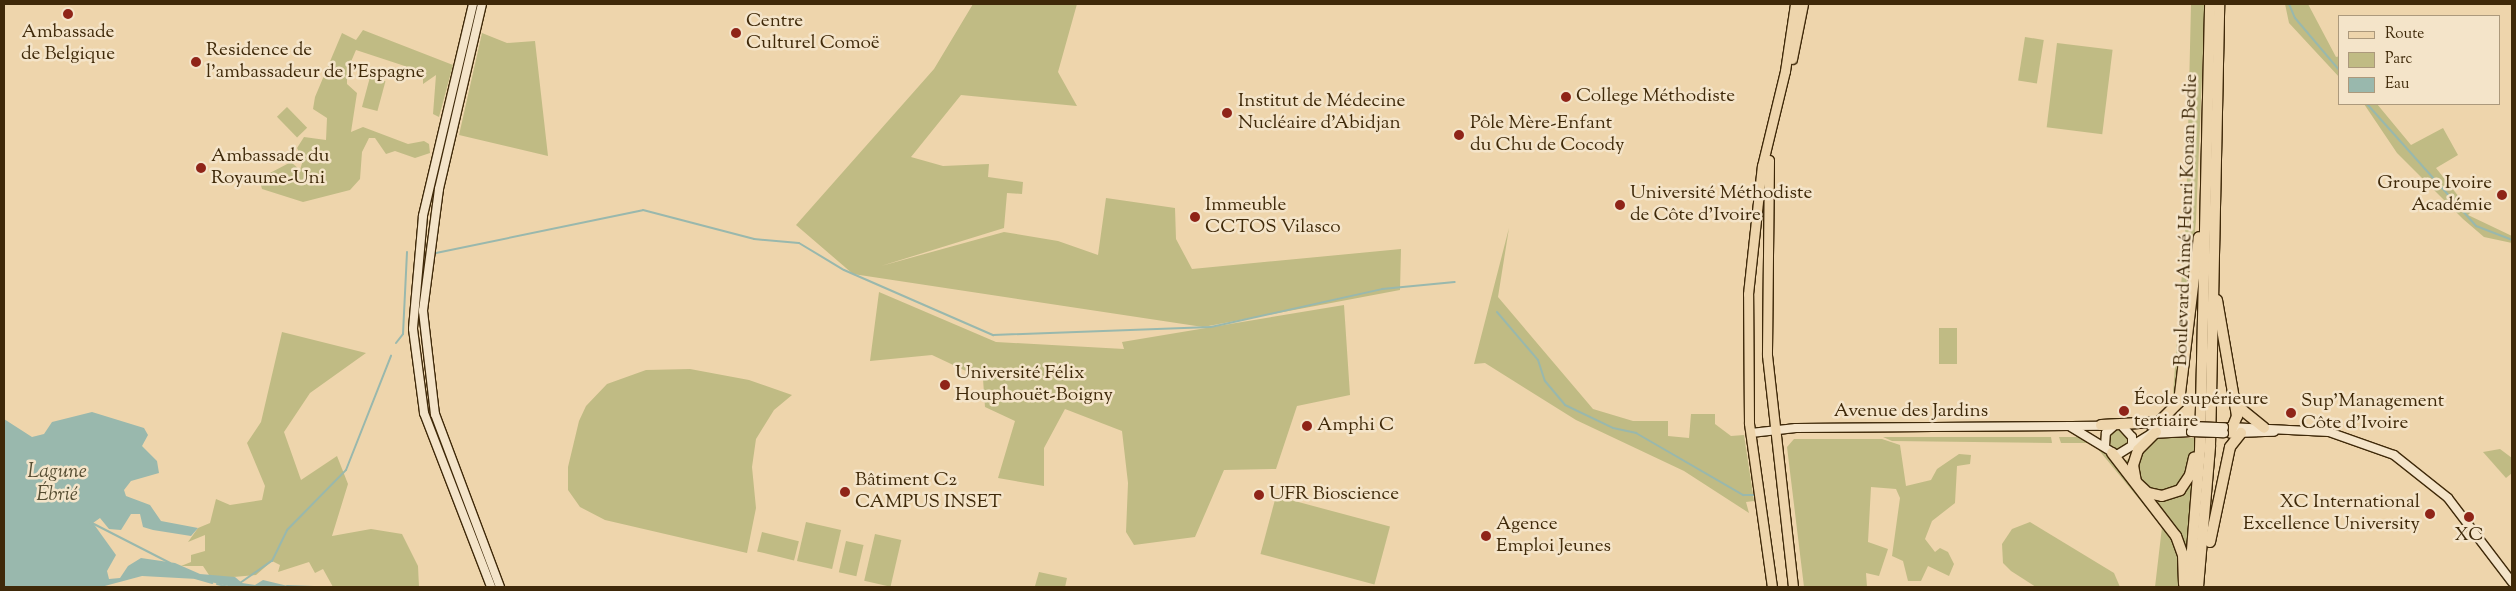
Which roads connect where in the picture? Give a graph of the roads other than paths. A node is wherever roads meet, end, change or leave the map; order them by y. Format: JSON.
{"nodes":[{"id":1,"x":473,"y":4,"type":"edge"},
{"id":2,"x":482,"y":4,"type":"edge"},
{"id":3,"x":1795,"y":4,"type":"edge"},
{"id":4,"x":1803,"y":4,"type":"edge"},
{"id":5,"x":2210,"y":4,"type":"edge"},
{"id":6,"x":2219,"y":4,"type":"edge"},
{"id":7,"x":2204,"y":224,"type":"junction"},
{"id":8,"x":2214,"y":266,"type":"junction"},
{"id":9,"x":2236,"y":405,"type":"junction"},
{"id":10,"x":2200,"y":416,"type":"junction"},
{"id":11,"x":2100,"y":425,"type":"junction"},
{"id":12,"x":2121,"y":426,"type":"junction"},
{"id":13,"x":2071,"y":428,"type":"junction"},
{"id":14,"x":2264,"y":428,"type":"junction"},
{"id":15,"x":2191,"y":429,"type":"junction"},
{"id":16,"x":1773,"y":430,"type":"junction"},
{"id":17,"x":2278,"y":430,"type":"junction"},
{"id":18,"x":2230,"y":431,"type":"junction"},
{"id":19,"x":2156,"y":432,"type":"junction"},
{"id":20,"x":1751,"y":433,"type":"junction"},
{"id":21,"x":2132,"y":446,"type":"junction"},
{"id":22,"x":2109,"y":450,"type":"junction"},
{"id":23,"x":2512,"y":582,"type":"edge"},
{"id":24,"x":491,"y":587,"type":"edge"},
{"id":25,"x":500,"y":587,"type":"edge"},
{"id":26,"x":1772,"y":587,"type":"edge"},
{"id":27,"x":1793,"y":587,"type":"edge"},
{"id":28,"x":2184,"y":587,"type":"edge"},
{"id":29,"x":2189,"y":587,"type":"edge"},
{"id":30,"x":2199,"y":587,"type":"edge"}],
"edges":[{"from":1,"to":24,"type":"main road"},
{"from":2,"to":25,"type":"main road"},
{"from":3,"to":20,"type":"main road"},
{"from":4,"to":16,"type":"main road"},
{"from":5,"to":7,"type":"highway","name":"Boulevard Aimé Henri Konan Bedie"},
{"from":6,"to":8,"type":"highway","name":"Boulevard Aimé Henri Konan Bedie"},
{"from":7,"to":10,"type":"highway","name":"Boulevard Aimé Henri Konan Bedie"},
{"from":7,"to":12,"type":"highway"},
{"from":8,"to":9,"type":"highway"},
{"from":8,"to":30,"type":"highway","name":"Boulevard Aimé Henri Konan Bedie"},
{"from":9,"to":14,"type":"highway"},
{"from":9,"to":18,"type":"highway"},
{"from":10,"to":19,"type":"highway"},
{"from":10,"to":29,"type":"highway","name":"Boulevard Aimé Henri Konan Bedie"},
{"from":11,"to":12,"type":"highway"},
{"from":11,"to":12,"type":"main road","name":"Avenue des Jardins"},
{"from":11,"to":13,"type":"main road","name":"Avenue des Jardins"},
{"from":12,"to":15,"type":"main road","name":"Avenue des Jardins"},
{"from":12,"to":21,"type":"main road"},
{"from":12,"to":22,"type":"main road"},
{"from":13,"to":16,"type":"main road","name":"Avenue des Jardins"},
{"from":13,"to":22,"type":"main road","name":"Avenue des Jardins"},
{"from":14,"to":17,"type":"main road"},
{"from":14,"to":18,"type":"main road"},
{"from":15,"to":18,"type":"main road","bridge":true},
{"from":15,"to":19,"type":"main road"},
{"from":16,"to":20,"type":"main road","name":"Avenue des Jardins"},
{"from":16,"to":27,"type":"main road"},
{"from":17,"to":18,"type":"main road"},
{"from":17,"to":23,"type":"main road"},
{"from":18,"to":30,"type":"highway"},
{"from":19,"to":21,"type":"main road"},
{"from":20,"to":26,"type":"main road"},
{"from":21,"to":22,"type":"main road"},
{"from":22,"to":28,"type":"highway"}]}
